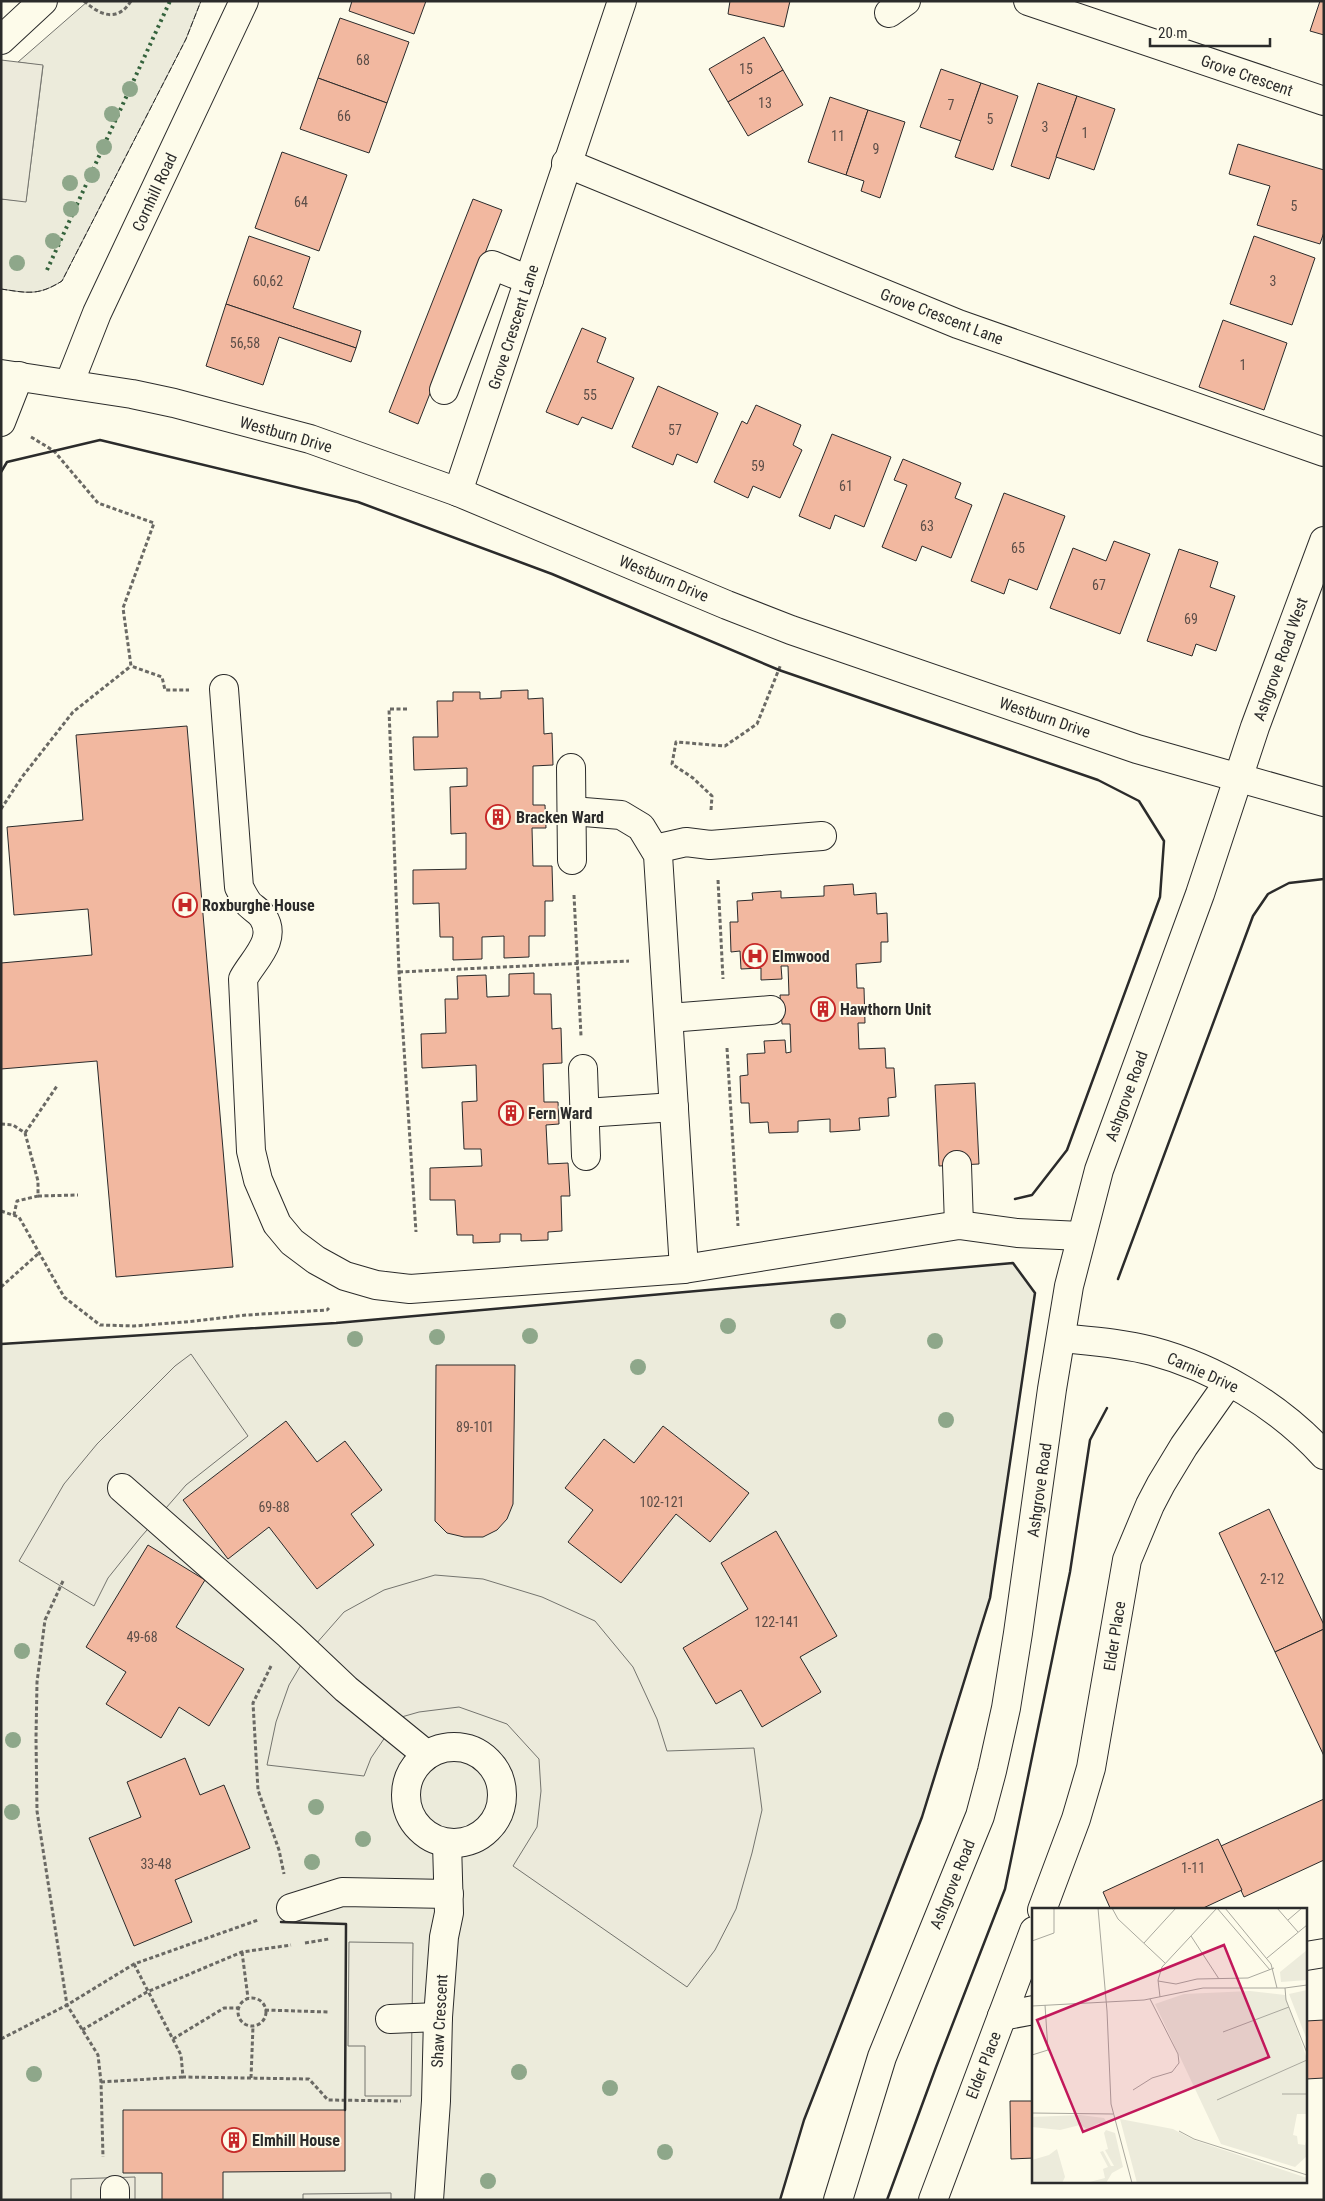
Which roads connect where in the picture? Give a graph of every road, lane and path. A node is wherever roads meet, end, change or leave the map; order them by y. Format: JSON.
{"nodes":[{"id":1,"x":43,"y":1,"type":"edge"},
{"id":2,"x":84,"y":1,"type":"edge"},
{"id":3,"x":131,"y":1,"type":"edge"},
{"id":4,"x":244,"y":1,"type":"edge"},
{"id":5,"x":622,"y":1,"type":"edge"},
{"id":6,"x":1028,"y":1,"type":"edge"},
{"id":7,"x":1,"y":40,"type":"edge"},
{"id":8,"x":1324,"y":101,"type":"edge"},
{"id":9,"x":566,"y":163,"type":"junction"},
{"id":10,"x":529,"y":280,"type":"junction"},
{"id":11,"x":10,"y":375,"type":"edge"},
{"id":12,"x":69,"y":384,"type":"junction"},
{"id":13,"x":444,"y":390,"type":"dead end"},
{"id":14,"x":2,"y":420,"type":"edge"},
{"id":15,"x":1324,"y":452,"type":"edge"},
{"id":16,"x":458,"y":492,"type":"junction"},
{"id":17,"x":1324,"y":541,"type":"edge"},
{"id":18,"x":791,"y":630,"type":"junction"},
{"id":19,"x":131,"y":666,"type":"junction"},
{"id":20,"x":224,"y":689,"type":"joint"},
{"id":21,"x":407,"y":709,"type":"dead end"},
{"id":22,"x":571,"y":768,"type":"dead end"},
{"id":23,"x":1238,"y":778,"type":"junction"},
{"id":24,"x":1324,"y":802,"type":"edge"},
{"id":25,"x":1,"y":809,"type":"edge"},
{"id":26,"x":572,"y":811,"type":"junction"},
{"id":27,"x":822,"y":836,"type":"dead end"},
{"id":28,"x":710,"y":844,"type":"junction"},
{"id":29,"x":655,"y":849,"type":"junction"},
{"id":30,"x":572,"y":860,"type":"joint"},
{"id":31,"x":665,"y":960,"type":"junction"},
{"id":32,"x":577,"y":962,"type":"junction"},
{"id":33,"x":399,"y":972,"type":"junction"},
{"id":34,"x":771,"y":1010,"type":"dead end"},
{"id":35,"x":724,"y":1014,"type":"junction"},
{"id":36,"x":668,"y":1018,"type":"junction"},
{"id":37,"x":583,"y":1069,"type":"joint"},
{"id":38,"x":57,"y":1086,"type":"dead end"},
{"id":39,"x":674,"y":1107,"type":"junction"},
{"id":40,"x":585,"y":1112,"type":"junction"},
{"id":41,"x":1,"y":1124,"type":"edge"},
{"id":42,"x":25,"y":1133,"type":"junction"},
{"id":43,"x":586,"y":1156,"type":"dead end"},
{"id":44,"x":958,"y":1165,"type":"dead end"},
{"id":45,"x":78,"y":1195,"type":"dead end"},
{"id":46,"x":38,"y":1196,"type":"junction"},
{"id":47,"x":1,"y":1211,"type":"edge"},
{"id":48,"x":14,"y":1215,"type":"junction"},
{"id":49,"x":959,"y":1225,"type":"junction"},
{"id":50,"x":416,"y":1232,"type":"dead end"},
{"id":51,"x":1081,"y":1236,"type":"junction"},
{"id":52,"x":39,"y":1253,"type":"junction"},
{"id":53,"x":740,"y":1261,"type":"junction"},
{"id":54,"x":684,"y":1269,"type":"junction"},
{"id":55,"x":345,"y":1276,"type":"junction"},
{"id":56,"x":1,"y":1287,"type":"edge"},
{"id":57,"x":1061,"y":1338,"type":"junction"},
{"id":58,"x":1229,"y":1382,"type":"junction"},
{"id":59,"x":1324,"y":1455,"type":"edge"},
{"id":60,"x":122,"y":1488,"type":"dead end"},
{"id":61,"x":63,"y":1581,"type":"dead end"},
{"id":62,"x":289,"y":1634,"type":"junction"},
{"id":63,"x":427,"y":1755,"type":"junction"},
{"id":64,"x":447,"y":1843,"type":"junction"},
{"id":65,"x":448,"y":1894,"type":"junction"},
{"id":66,"x":291,"y":1908,"type":"junction"},
{"id":67,"x":1043,"y":1908,"type":"edge"},
{"id":68,"x":1032,"y":1936,"type":"edge"},
{"id":69,"x":329,"y":1940,"type":"dead end"},
{"id":70,"x":242,"y":1952,"type":"junction"},
{"id":71,"x":1324,"y":1953,"type":"edge"},
{"id":72,"x":1308,"y":1956,"type":"edge"},
{"id":73,"x":134,"y":1964,"type":"junction"},
{"id":74,"x":147,"y":1992,"type":"junction"},
{"id":75,"x":248,"y":1998,"type":"junction"},
{"id":76,"x":67,"y":2004,"type":"junction"},
{"id":77,"x":238,"y":2008,"type":"junction"},
{"id":78,"x":266,"y":2010,"type":"junction"},
{"id":79,"x":1032,"y":2010,"type":"edge"},
{"id":80,"x":328,"y":2012,"type":"dead end"},
{"id":81,"x":1002,"y":2016,"type":"junction"},
{"id":82,"x":438,"y":2017,"type":"junction"},
{"id":83,"x":390,"y":2019,"type":"dead end"},
{"id":84,"x":253,"y":2026,"type":"junction"},
{"id":85,"x":82,"y":2030,"type":"junction"},
{"id":86,"x":1,"y":2039,"type":"edge"},
{"id":87,"x":173,"y":2039,"type":"junction"},
{"id":88,"x":183,"y":2077,"type":"junction"},
{"id":89,"x":251,"y":2078,"type":"junction"},
{"id":90,"x":101,"y":2082,"type":"junction"},
{"id":91,"x":436,"y":2102,"type":"junction"},
{"id":92,"x":115,"y":2195,"type":"edge"},
{"id":93,"x":429,"y":2200,"type":"edge"},
{"id":94,"x":838,"y":2200,"type":"edge"},
{"id":95,"x":933,"y":2200,"type":"edge"}],
"edges":[{"from":1,"to":7,"type":"street"},
{"from":2,"to":3,"type":"path"},
{"from":4,"to":12,"type":"street","name":"Cornhill Road"},
{"from":5,"to":9,"type":"street","name":"Grove Crescent Lane"},
{"from":6,"to":8,"type":"street","name":"Grove Crescent"},
{"from":9,"to":10,"type":"street","name":"Grove Crescent Lane"},
{"from":9,"to":15,"type":"street","name":"Grove Crescent Lane"},
{"from":10,"to":13,"type":"street"},
{"from":10,"to":16,"type":"street","name":"Grove Crescent Lane"},
{"from":11,"to":12,"type":"street","name":"Westburn Drive"},
{"from":11,"to":14,"type":"street"},
{"from":12,"to":16,"type":"street","name":"Westburn Drive"},
{"from":14,"to":19,"type":"path"},
{"from":16,"to":18,"type":"street","name":"Westburn Drive"},
{"from":17,"to":23,"type":"street","name":"Ashgrove Road West"},
{"from":18,"to":23,"type":"street","name":"Westburn Drive"},
{"from":18,"to":28,"type":"path"},
{"from":19,"to":20,"type":"path"},
{"from":19,"to":25,"type":"path"},
{"from":20,"to":55,"type":"street"},
{"from":21,"to":33,"type":"path"},
{"from":22,"to":26,"type":"street"},
{"from":23,"to":24,"type":"street","name":"Westburn Drive"},
{"from":23,"to":51,"type":"street","name":"Ashgrove Road"},
{"from":26,"to":29,"type":"street"},
{"from":26,"to":30,"type":"street"},
{"from":27,"to":28,"type":"street"},
{"from":28,"to":29,"type":"street"},
{"from":28,"to":35,"type":"path"},
{"from":29,"to":31,"type":"street"},
{"from":30,"to":32,"type":"path"},
{"from":31,"to":32,"type":"path"},
{"from":31,"to":36,"type":"street"},
{"from":32,"to":33,"type":"path"},
{"from":32,"to":37,"type":"path"},
{"from":33,"to":50,"type":"path"},
{"from":34,"to":35,"type":"street"},
{"from":35,"to":36,"type":"street"},
{"from":35,"to":53,"type":"path"},
{"from":36,"to":39,"type":"street"},
{"from":37,"to":40,"type":"street"},
{"from":38,"to":42,"type":"path"},
{"from":39,"to":40,"type":"street"},
{"from":39,"to":54,"type":"street"},
{"from":40,"to":43,"type":"street"},
{"from":41,"to":42,"type":"path"},
{"from":42,"to":46,"type":"path"},
{"from":44,"to":49,"type":"street"},
{"from":45,"to":46,"type":"path"},
{"from":46,"to":48,"type":"path"},
{"from":47,"to":48,"type":"path"},
{"from":48,"to":52,"type":"path"},
{"from":49,"to":51,"type":"street"},
{"from":49,"to":53,"type":"street"},
{"from":51,"to":57,"type":"street","name":"Ashgrove Road"},
{"from":52,"to":55,"type":"path"},
{"from":52,"to":56,"type":"path"},
{"from":53,"to":54,"type":"street"},
{"from":54,"to":55,"type":"street"},
{"from":57,"to":58,"type":"street","name":"Carnie Drive"},
{"from":57,"to":94,"type":"street","name":"Ashgrove Road"},
{"from":58,"to":59,"type":"street","name":"Carnie Drive"},
{"from":58,"to":67,"type":"street","name":"Elder Place"},
{"from":60,"to":62,"type":"street"},
{"from":61,"to":76,"type":"path"},
{"from":62,"to":63,"type":"street"},
{"from":62,"to":66,"type":"path"},
{"from":63,"to":64,"type":"street"},
{"from":63,"to":64,"type":"street"},
{"from":64,"to":65,"type":"street","name":"Shaw Crescent"},
{"from":65,"to":66,"type":"street"},
{"from":65,"to":82,"type":"street","name":"Shaw Crescent"},
{"from":66,"to":73,"type":"path"},
{"from":68,"to":81,"type":"street","name":"Elder Place"},
{"from":69,"to":70,"type":"path"},
{"from":70,"to":74,"type":"path"},
{"from":70,"to":75,"type":"path"},
{"from":71,"to":72,"type":"street"},
{"from":73,"to":74,"type":"path"},
{"from":73,"to":76,"type":"path"},
{"from":74,"to":85,"type":"path"},
{"from":74,"to":87,"type":"path"},
{"from":75,"to":77,"type":"path"},
{"from":75,"to":78,"type":"path"},
{"from":76,"to":85,"type":"path"},
{"from":76,"to":86,"type":"path"},
{"from":77,"to":84,"type":"path"},
{"from":77,"to":87,"type":"path"},
{"from":78,"to":80,"type":"path"},
{"from":78,"to":84,"type":"path"},
{"from":79,"to":81,"type":"street"},
{"from":81,"to":95,"type":"street","name":"Elder Place"},
{"from":82,"to":83,"type":"street"},
{"from":82,"to":91,"type":"street","name":"Shaw Crescent"},
{"from":84,"to":89,"type":"path"},
{"from":85,"to":90,"type":"path"},
{"from":87,"to":88,"type":"path"},
{"from":88,"to":89,"type":"path"},
{"from":88,"to":90,"type":"path"},
{"from":89,"to":91,"type":"path"},
{"from":90,"to":92,"type":"path"},
{"from":91,"to":93,"type":"street","name":"Shaw Crescent"}]}
